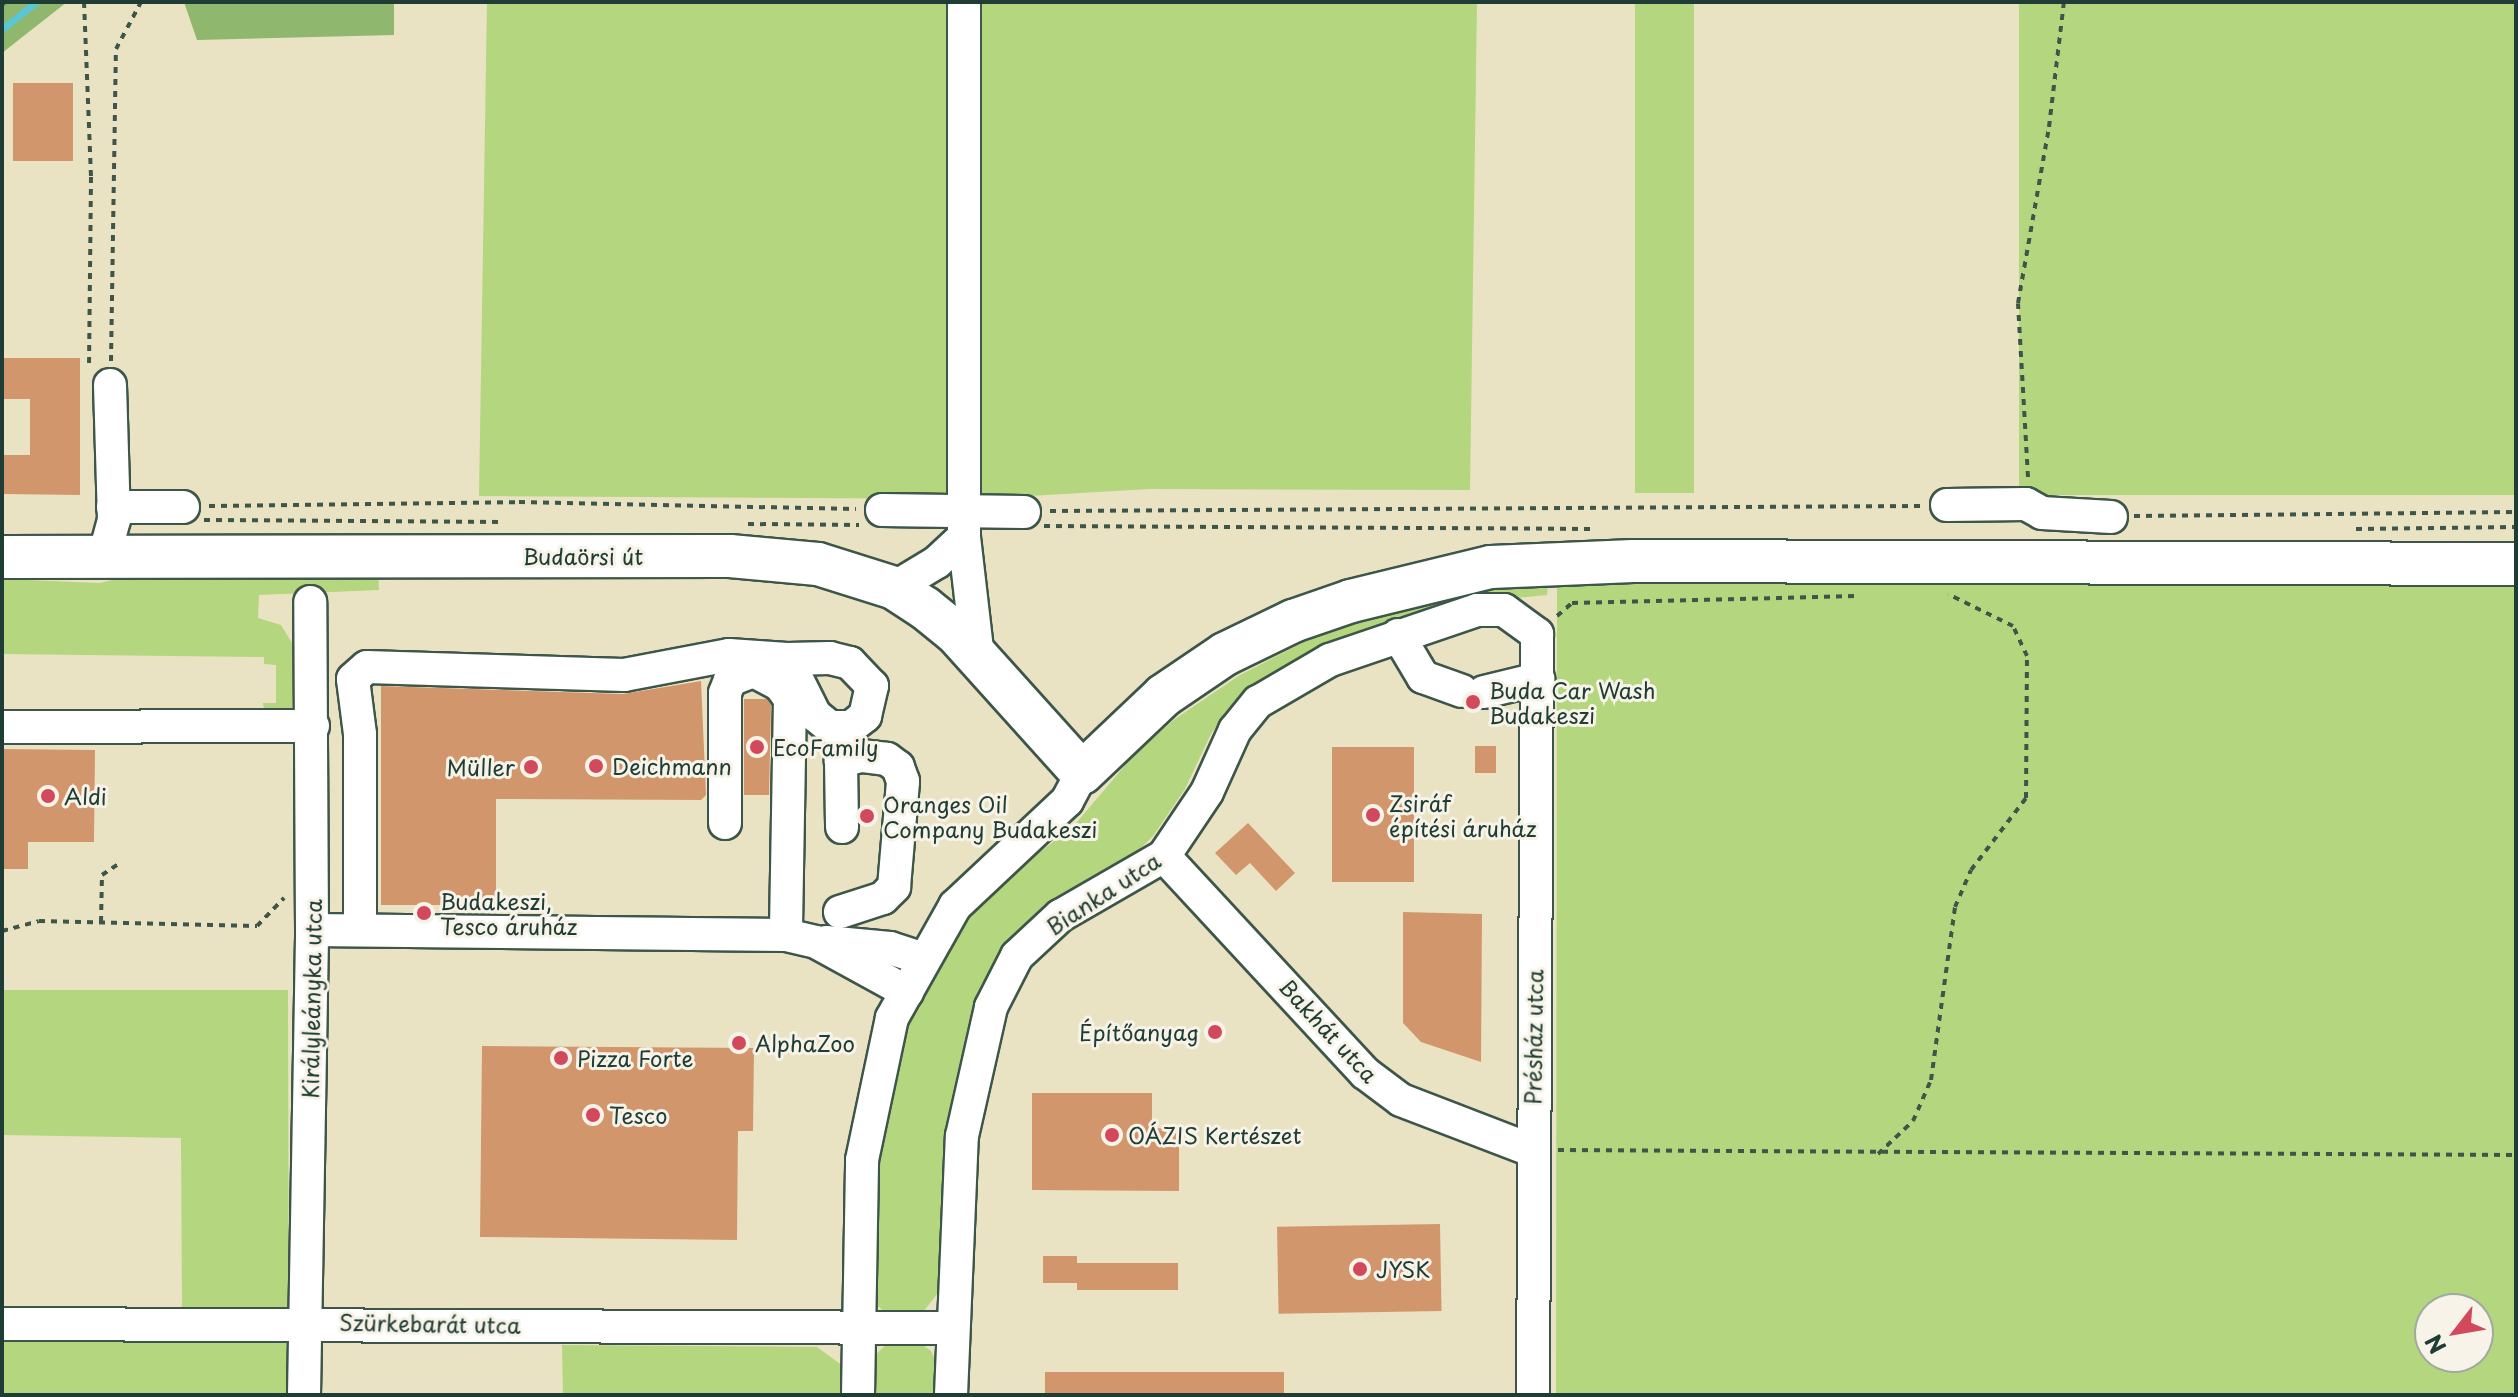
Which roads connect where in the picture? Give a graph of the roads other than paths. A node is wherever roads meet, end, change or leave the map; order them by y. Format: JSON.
{"nodes":[{"id":1,"x":964,"y":2,"type":"edge"},
{"id":2,"x":100,"y":382,"type":"road end"},
{"id":3,"x":1947,"y":505,"type":"road end"},
{"id":4,"x":113,"y":507,"type":"junction"},
{"id":5,"x":188,"y":513,"type":"road end"},
{"id":6,"x":2042,"y":513,"type":"junction"},
{"id":7,"x":876,"y":517,"type":"road end"},
{"id":8,"x":2111,"y":517,"type":"road end"},
{"id":9,"x":1033,"y":519,"type":"road end"},
{"id":10,"x":964,"y":525,"type":"junction"},
{"id":11,"x":2,"y":557,"type":"edge"},
{"id":12,"x":104,"y":557,"type":"junction"},
{"id":13,"x":2042,"y":564,"type":"junction"},
{"id":14,"x":2516,"y":564,"type":"edge"},
{"id":15,"x":894,"y":588,"type":"junction"},
{"id":16,"x":310,"y":602,"type":"dead end"},
{"id":17,"x":1398,"y":635,"type":"junction"},
{"id":18,"x":978,"y":658,"type":"junction"},
{"id":19,"x":787,"y":659,"type":"dead end"},
{"id":20,"x":1538,"y":679,"type":"junction"},
{"id":21,"x":313,"y":726,"type":"junction"},
{"id":22,"x":2,"y":727,"type":"edge"},
{"id":23,"x":1082,"y":773,"type":"junction"},
{"id":24,"x":725,"y":823,"type":"dead end"},
{"id":25,"x":842,"y":827,"type":"dead end"},
{"id":26,"x":1164,"y":856,"type":"junction"},
{"id":27,"x":840,"y":912,"type":"dead end"},
{"id":28,"x":360,"y":929,"type":"junction"},
{"id":29,"x":312,"y":930,"type":"junction"},
{"id":30,"x":801,"y":939,"type":"junction"},
{"id":31,"x":921,"y":958,"type":"junction"},
{"id":32,"x":907,"y":992,"type":"junction"},
{"id":33,"x":1531,"y":1150,"type":"junction"},
{"id":34,"x":305,"y":1322,"type":"junction"},
{"id":35,"x":2,"y":1324,"type":"edge"},
{"id":36,"x":858,"y":1327,"type":"junction"},
{"id":37,"x":951,"y":1328,"type":"junction"},
{"id":38,"x":304,"y":1395,"type":"edge"},
{"id":39,"x":858,"y":1395,"type":"edge"},
{"id":40,"x":951,"y":1395,"type":"edge"},
{"id":41,"x":1533,"y":1395,"type":"edge"}],
"edges":[{"from":1,"to":10,"type":"street"},
{"from":2,"to":4,"type":"street"},
{"from":3,"to":6,"type":"street"},
{"from":4,"to":5,"type":"street"},
{"from":4,"to":12,"type":"street"},
{"from":6,"to":8,"type":"street"},
{"from":6,"to":13,"type":"street"},
{"from":7,"to":10,"type":"street"},
{"from":9,"to":10,"type":"street"},
{"from":10,"to":15,"type":"street"},
{"from":10,"to":18,"type":"street"},
{"from":11,"to":12,"type":"main road","name":"Budaörsi út"},
{"from":12,"to":15,"type":"main road","name":"Budaörsi út"},
{"from":13,"to":14,"type":"main road"},
{"from":13,"to":23,"type":"main road"},
{"from":15,"to":18,"type":"main road","name":"Budaörsi út"},
{"from":16,"to":21,"type":"street","name":"Királyleányka utca"},
{"from":17,"to":20,"type":"street"},
{"from":17,"to":20,"type":"street","name":"Bianka utca"},
{"from":17,"to":26,"type":"street","name":"Bianka utca"},
{"from":18,"to":23,"type":"main road","name":"Budaörsi út"},
{"from":19,"to":28,"type":"street"},
{"from":20,"to":33,"type":"street","name":"Présház utca"},
{"from":21,"to":22,"type":"street"},
{"from":21,"to":29,"type":"street","name":"Királyleányka utca"},
{"from":23,"to":31,"type":"street"},
{"from":24,"to":30,"type":"street"},
{"from":25,"to":27,"type":"street"},
{"from":26,"to":33,"type":"street","name":"Bakhát utca"},
{"from":26,"to":37,"type":"street","name":"Bianka utca"},
{"from":28,"to":29,"type":"street"},
{"from":28,"to":30,"type":"street"},
{"from":29,"to":34,"type":"street","name":"Királyleányka utca"},
{"from":30,"to":31,"type":"street"},
{"from":30,"to":32,"type":"street"},
{"from":31,"to":32,"type":"street"},
{"from":32,"to":36,"type":"street"},
{"from":33,"to":41,"type":"street","name":"Présház utca"},
{"from":34,"to":35,"type":"street","name":"Szürkebarát utca"},
{"from":34,"to":36,"type":"street","name":"Szürkebarát utca"},
{"from":34,"to":38,"type":"street","name":"Királyleányka utca"},
{"from":36,"to":37,"type":"street","name":"Szürkebarát utca"},
{"from":36,"to":39,"type":"street"},
{"from":37,"to":40,"type":"street","name":"Bianka utca"}]}
